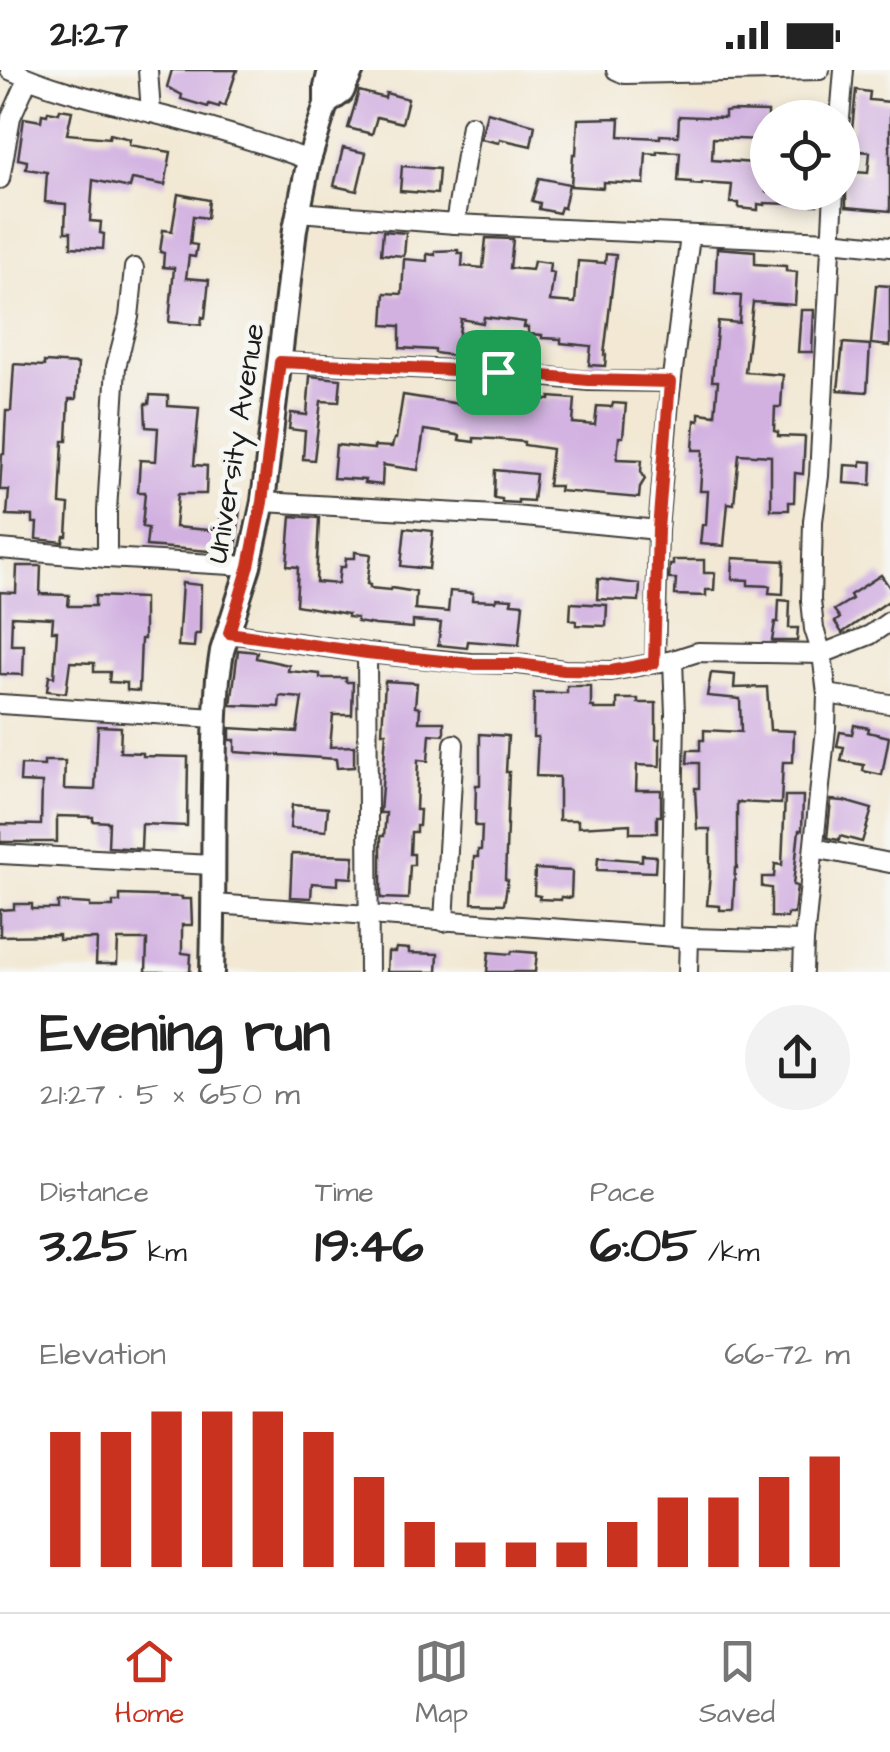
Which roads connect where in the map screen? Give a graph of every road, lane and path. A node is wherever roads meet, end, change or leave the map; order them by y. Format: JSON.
{"nodes":[{"id":1,"x":10,"y":70,"type":"edge"},
{"id":2,"x":148,"y":70,"type":"edge"},
{"id":3,"x":330,"y":70,"type":"edge"},
{"id":4,"x":352,"y":70,"type":"edge"},
{"id":5,"x":616,"y":70,"type":"edge"},
{"id":6,"x":820,"y":70,"type":"edge"},
{"id":7,"x":844,"y":70,"type":"edge"},
{"id":8,"x":28,"y":78,"type":"junction"},
{"id":9,"x":842,"y":100,"type":"edge"},
{"id":10,"x":326,"y":104,"type":"junction"},
{"id":11,"x":151,"y":113,"type":"junction"},
{"id":12,"x":5,"y":119,"type":"edge"},
{"id":13,"x":471,"y":125,"type":"dead end"},
{"id":14,"x":309,"y":160,"type":"junction"},
{"id":15,"x":0,"y":179,"type":"edge"},
{"id":16,"x":833,"y":210,"type":"edge"},
{"id":17,"x":298,"y":212,"type":"junction"},
{"id":18,"x":455,"y":224,"type":"junction"},
{"id":19,"x":690,"y":236,"type":"junction"},
{"id":20,"x":830,"y":241,"type":"junction"},
{"id":21,"x":890,"y":247,"type":"edge"},
{"id":22,"x":134,"y":268,"type":"dead end"},
{"id":23,"x":280,"y":362,"type":"junction"},
{"id":24,"x":670,"y":382,"type":"junction"},
{"id":25,"x":262,"y":502,"type":"junction"},
{"id":26,"x":658,"y":530,"type":"junction"},
{"id":27,"x":0,"y":549,"type":"edge"},
{"id":28,"x":107,"y":558,"type":"junction"},
{"id":29,"x":249,"y":566,"type":"junction"},
{"id":30,"x":890,"y":622,"type":"edge"},
{"id":31,"x":229,"y":633,"type":"junction"},
{"id":32,"x":367,"y":653,"type":"junction"},
{"id":33,"x":822,"y":654,"type":"junction"},
{"id":34,"x":664,"y":661,"type":"junction"},
{"id":35,"x":826,"y":694,"type":"junction"},
{"id":36,"x":0,"y":704,"type":"edge"},
{"id":37,"x":890,"y":704,"type":"edge"},
{"id":38,"x":216,"y":718,"type":"junction"},
{"id":39,"x":454,"y":744,"type":"dead end"},
{"id":40,"x":814,"y":848,"type":"junction"},
{"id":41,"x":0,"y":854,"type":"edge"},
{"id":42,"x":890,"y":863,"type":"edge"},
{"id":43,"x":212,"y":865,"type":"junction"},
{"id":44,"x":214,"y":904,"type":"junction"},
{"id":45,"x":369,"y":916,"type":"junction"},
{"id":46,"x":444,"y":922,"type":"junction"},
{"id":47,"x":680,"y":937,"type":"junction"},
{"id":48,"x":804,"y":941,"type":"junction"},
{"id":49,"x":212,"y":972,"type":"edge"},
{"id":50,"x":369,"y":972,"type":"edge"},
{"id":51,"x":688,"y":972,"type":"edge"},
{"id":52,"x":803,"y":972,"type":"edge"}],
"edges":[{"from":1,"to":8,"type":"street"},
{"from":2,"to":11,"type":"street"},
{"from":3,"to":10,"type":"street","name":"University Avenue"},
{"from":4,"to":10,"type":"street","name":"University Avenue"},
{"from":5,"to":6,"type":"street"},
{"from":7,"to":9,"type":"street"},
{"from":8,"to":11,"type":"street"},
{"from":8,"to":12,"type":"street"},
{"from":10,"to":14,"type":"street","name":"University Avenue"},
{"from":11,"to":14,"type":"street"},
{"from":12,"to":15,"type":"street"},
{"from":13,"to":18,"type":"street"},
{"from":14,"to":17,"type":"street","name":"University Avenue"},
{"from":16,"to":20,"type":"street"},
{"from":17,"to":18,"type":"street"},
{"from":17,"to":23,"type":"street","name":"University Avenue"},
{"from":18,"to":19,"type":"street"},
{"from":19,"to":20,"type":"street"},
{"from":19,"to":24,"type":"street"},
{"from":20,"to":21,"type":"street"},
{"from":20,"to":33,"type":"street"},
{"from":22,"to":28,"type":"street"},
{"from":23,"to":24,"type":"street"},
{"from":23,"to":25,"type":"street","name":"University Avenue"},
{"from":24,"to":26,"type":"street"},
{"from":25,"to":26,"type":"street"},
{"from":25,"to":29,"type":"street","name":"University Avenue"},
{"from":26,"to":34,"type":"street"},
{"from":27,"to":28,"type":"street"},
{"from":28,"to":29,"type":"street"},
{"from":29,"to":31,"type":"street","name":"University Avenue"},
{"from":30,"to":33,"type":"street"},
{"from":31,"to":32,"type":"street"},
{"from":31,"to":38,"type":"street","name":"University Avenue"},
{"from":32,"to":34,"type":"street"},
{"from":32,"to":45,"type":"street"},
{"from":33,"to":34,"type":"street"},
{"from":33,"to":35,"type":"street"},
{"from":34,"to":47,"type":"street"},
{"from":35,"to":37,"type":"street"},
{"from":35,"to":40,"type":"street"},
{"from":36,"to":38,"type":"street"},
{"from":38,"to":43,"type":"street","name":"University Avenue"},
{"from":39,"to":46,"type":"street"},
{"from":40,"to":42,"type":"street"},
{"from":40,"to":48,"type":"street"},
{"from":41,"to":43,"type":"street"},
{"from":43,"to":44,"type":"street","name":"University Avenue"},
{"from":44,"to":45,"type":"street"},
{"from":44,"to":49,"type":"street","name":"University Avenue"},
{"from":45,"to":46,"type":"street"},
{"from":45,"to":50,"type":"street"},
{"from":46,"to":47,"type":"street"},
{"from":47,"to":48,"type":"street"},
{"from":47,"to":51,"type":"street"},
{"from":48,"to":52,"type":"street"}]}
